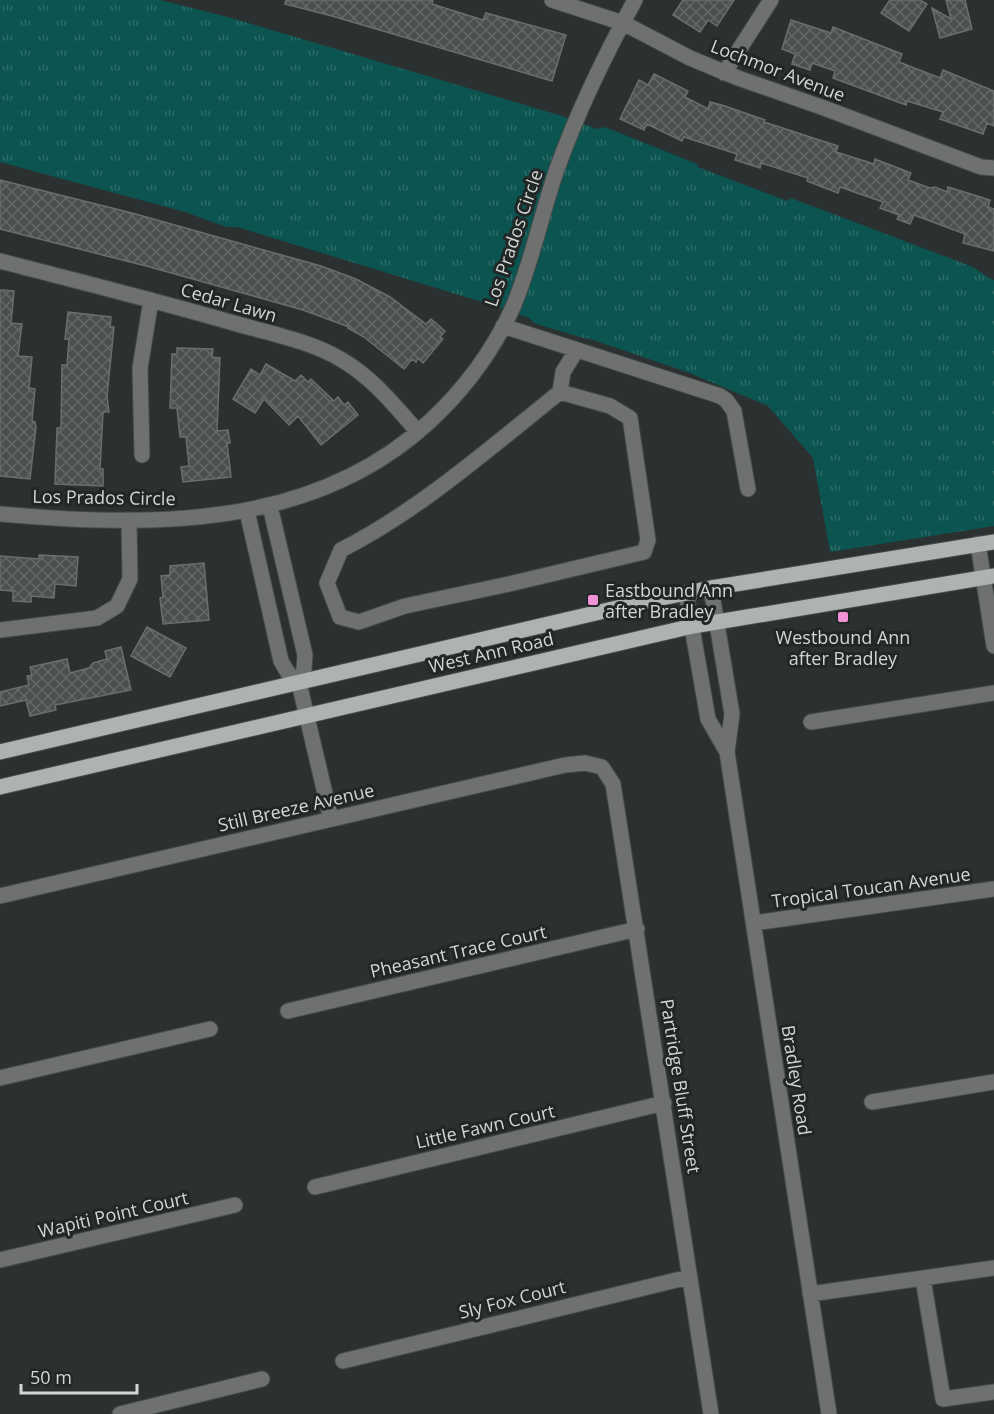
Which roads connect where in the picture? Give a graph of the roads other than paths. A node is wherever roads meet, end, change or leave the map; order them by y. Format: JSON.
{"nodes":[{"id":1,"x":552,"y":0,"type":"edge"},
{"id":2,"x":635,"y":0,"type":"edge"},
{"id":3,"x":771,"y":0,"type":"edge"},
{"id":4,"x":623,"y":23,"type":"junction"},
{"id":5,"x":724,"y":73,"type":"junction"},
{"id":6,"x":994,"y":168,"type":"edge"},
{"id":7,"x":0,"y":261,"type":"edge"},
{"id":8,"x":151,"y":300,"type":"junction"},
{"id":9,"x":503,"y":326,"type":"junction"},
{"id":10,"x":576,"y":351,"type":"junction"},
{"id":11,"x":560,"y":392,"type":"junction"},
{"id":12,"x":418,"y":432,"type":"junction"},
{"id":13,"x":142,"y":455,"type":"dead end"},
{"id":14,"x":748,"y":489,"type":"dead end"},
{"id":15,"x":270,"y":506,"type":"junction"},
{"id":16,"x":247,"y":511,"type":"junction"},
{"id":17,"x":0,"y":514,"type":"edge"},
{"id":18,"x":129,"y":521,"type":"junction"},
{"id":19,"x":994,"y":542,"type":"edge"},
{"id":20,"x":978,"y":544,"type":"junction"},
{"id":21,"x":989,"y":577,"type":"edge"},
{"id":22,"x":711,"y":588,"type":"junction"},
{"id":23,"x":686,"y":593,"type":"junction"},
{"id":24,"x":717,"y":622,"type":"junction"},
{"id":25,"x":693,"y":626,"type":"junction"},
{"id":26,"x":0,"y":630,"type":"edge"},
{"id":27,"x":994,"y":646,"type":"edge"},
{"id":28,"x":299,"y":683,"type":"junction"},
{"id":29,"x":994,"y":693,"type":"edge"},
{"id":30,"x":307,"y":716,"type":"junction"},
{"id":31,"x":811,"y":722,"type":"dead end"},
{"id":32,"x":0,"y":752,"type":"edge"},
{"id":33,"x":727,"y":752,"type":"junction"},
{"id":34,"x":602,"y":767,"type":"joint"},
{"id":35,"x":0,"y":787,"type":"edge"},
{"id":36,"x":331,"y":819,"type":"junction"},
{"id":37,"x":994,"y":889,"type":"edge"},
{"id":38,"x":0,"y":896,"type":"edge"},
{"id":39,"x":754,"y":923,"type":"junction"},
{"id":40,"x":637,"y":929,"type":"junction"},
{"id":41,"x":288,"y":1011,"type":"dead end"},
{"id":42,"x":210,"y":1029,"type":"dead end"},
{"id":43,"x":0,"y":1078,"type":"edge"},
{"id":44,"x":994,"y":1083,"type":"edge"},
{"id":45,"x":872,"y":1102,"type":"dead end"},
{"id":46,"x":664,"y":1103,"type":"junction"},
{"id":47,"x":315,"y":1187,"type":"dead end"},
{"id":48,"x":235,"y":1205,"type":"dead end"},
{"id":49,"x":0,"y":1260,"type":"edge"},
{"id":50,"x":994,"y":1268,"type":"edge"},
{"id":51,"x":689,"y":1277,"type":"junction"},
{"id":52,"x":923,"y":1279,"type":"junction"},
{"id":53,"x":810,"y":1294,"type":"junction"},
{"id":54,"x":343,"y":1360,"type":"dead end"},
{"id":55,"x":262,"y":1379,"type":"dead end"},
{"id":56,"x":994,"y":1392,"type":"edge"},
{"id":57,"x":120,"y":1414,"type":"edge"},
{"id":58,"x":711,"y":1414,"type":"edge"},
{"id":59,"x":829,"y":1414,"type":"edge"}],
"edges":[{"from":1,"to":4,"type":"street","name":"Lochmor Avenue"},
{"from":2,"to":4,"type":"street","name":"Los Prados Circle"},
{"from":3,"to":5,"type":"street"},
{"from":4,"to":5,"type":"street","name":"Lochmor Avenue"},
{"from":4,"to":9,"type":"street","name":"Los Prados Circle"},
{"from":5,"to":6,"type":"street","name":"Lochmor Avenue"},
{"from":7,"to":8,"type":"street","name":"Cedar Lawn"},
{"from":8,"to":12,"type":"street","name":"Cedar Lawn"},
{"from":8,"to":13,"type":"street"},
{"from":9,"to":10,"type":"street"},
{"from":9,"to":12,"type":"street","name":"Los Prados Circle"},
{"from":10,"to":11,"type":"street"},
{"from":10,"to":14,"type":"street"},
{"from":11,"to":11,"type":"street"},
{"from":12,"to":15,"type":"street","name":"Los Prados Circle"},
{"from":15,"to":16,"type":"street","name":"Los Prados Circle"},
{"from":15,"to":28,"type":"street"},
{"from":16,"to":18,"type":"street","name":"Los Prados Circle"},
{"from":16,"to":28,"type":"street"},
{"from":17,"to":18,"type":"street","name":"Los Prados Circle"},
{"from":18,"to":26,"type":"street"},
{"from":19,"to":20,"type":"main road","name":"West Ann Road"},
{"from":20,"to":21,"type":"street"},
{"from":20,"to":22,"type":"main road","name":"West Ann Road"},
{"from":21,"to":24,"type":"main road","name":"West Ann Road"},
{"from":21,"to":27,"type":"street"},
{"from":22,"to":23,"type":"main road","name":"West Ann Road"},
{"from":22,"to":24,"type":"street","name":"Bradley Road"},
{"from":23,"to":25,"type":"street","name":"Bradley Road"},
{"from":23,"to":28,"type":"main road","name":"West Ann Road"},
{"from":24,"to":25,"type":"main road","name":"West Ann Road"},
{"from":24,"to":33,"type":"street","name":"Bradley Road"},
{"from":25,"to":30,"type":"main road","name":"West Ann Road"},
{"from":25,"to":33,"type":"street","name":"Bradley Road"},
{"from":28,"to":30,"type":"street"},
{"from":28,"to":32,"type":"main road","name":"West Ann Road"},
{"from":29,"to":31,"type":"street"},
{"from":30,"to":35,"type":"main road","name":"West Ann Road"},
{"from":30,"to":36,"type":"street"},
{"from":33,"to":39,"type":"street","name":"Bradley Road"},
{"from":34,"to":36,"type":"street","name":"Still Breeze Avenue"},
{"from":34,"to":40,"type":"street","name":"Partridge Bluff Street"},
{"from":36,"to":38,"type":"street","name":"Still Breeze Avenue"},
{"from":37,"to":39,"type":"street","name":"Tropical Toucan Avenue"},
{"from":39,"to":53,"type":"street","name":"Bradley Road"},
{"from":40,"to":41,"type":"street","name":"Pheasant Trace Court"},
{"from":40,"to":46,"type":"street","name":"Partridge Bluff Street"},
{"from":42,"to":43,"type":"street"},
{"from":44,"to":45,"type":"street"},
{"from":46,"to":47,"type":"street","name":"Little Fawn Court"},
{"from":46,"to":51,"type":"street","name":"Partridge Bluff Street"},
{"from":48,"to":49,"type":"street","name":"Wapiti Point Court"},
{"from":50,"to":52,"type":"street"},
{"from":51,"to":54,"type":"street","name":"Sly Fox Court"},
{"from":51,"to":58,"type":"street","name":"Partridge Bluff Street"},
{"from":52,"to":53,"type":"street"},
{"from":52,"to":56,"type":"street"},
{"from":53,"to":59,"type":"street","name":"Bradley Road"},
{"from":55,"to":57,"type":"street"}]}
